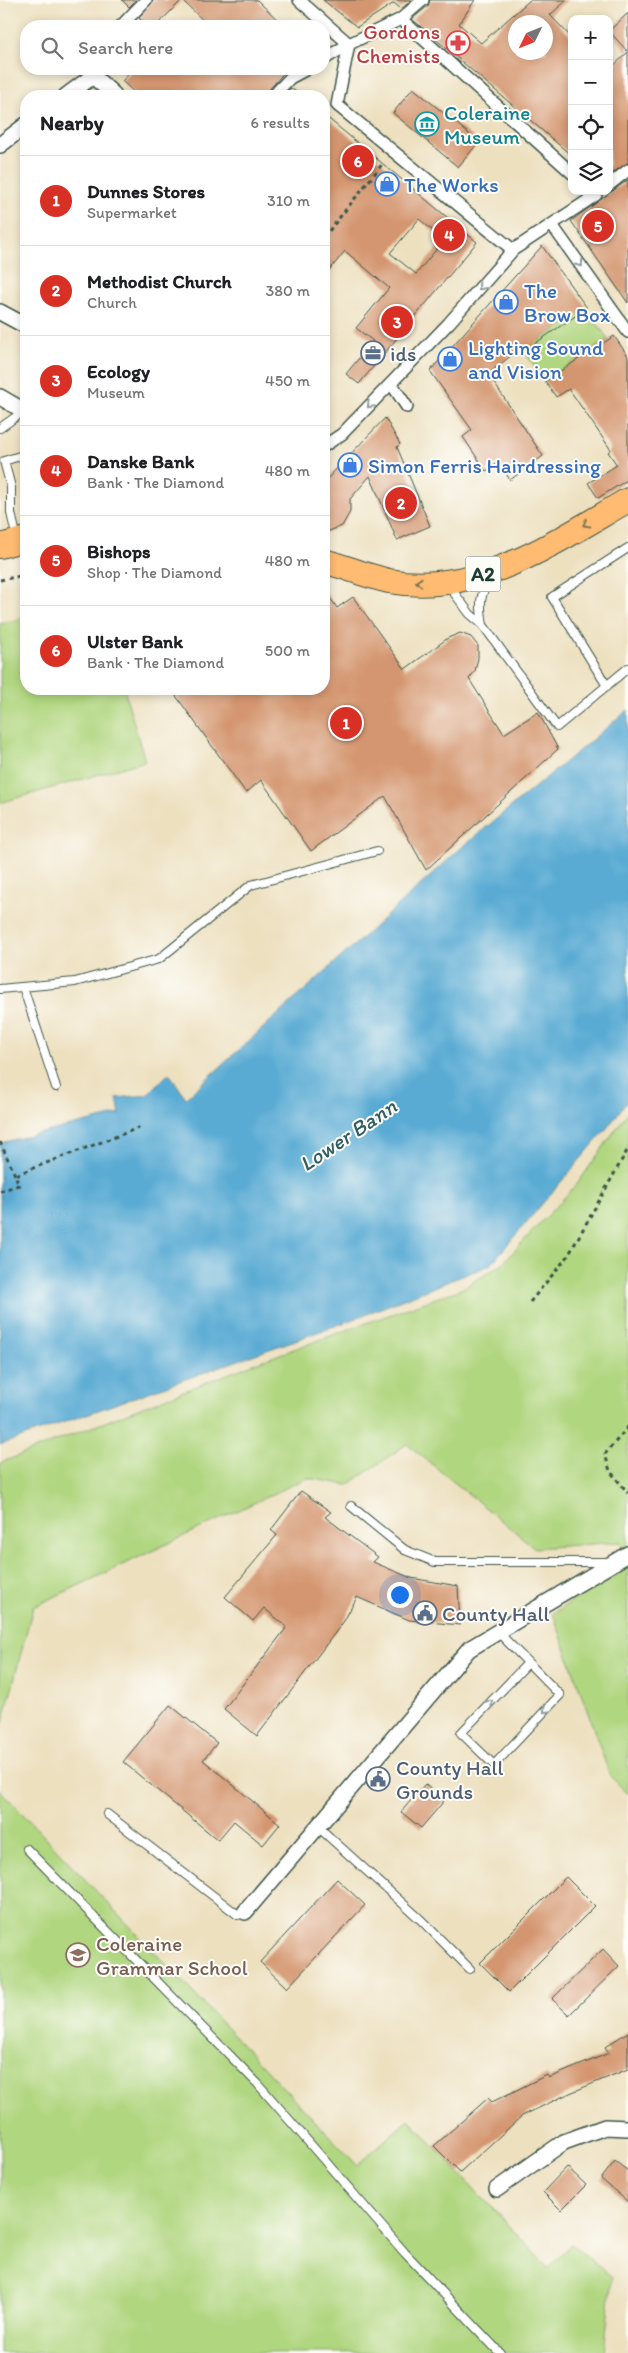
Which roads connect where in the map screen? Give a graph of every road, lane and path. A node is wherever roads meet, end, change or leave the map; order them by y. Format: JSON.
{"nodes":[{"id":1,"x":146,"y":0,"type":"edge"},
{"id":2,"x":299,"y":0,"type":"edge"},
{"id":3,"x":423,"y":0,"type":"edge"},
{"id":4,"x":401,"y":18,"type":"junction"},
{"id":5,"x":127,"y":20,"type":"edge"},
{"id":6,"x":322,"y":20,"type":"edge"},
{"id":7,"x":330,"y":27,"type":"edge"},
{"id":8,"x":349,"y":44,"type":"junction"},
{"id":9,"x":330,"y":55,"type":"edge"},
{"id":10,"x":91,"y":75,"type":"edge"},
{"id":11,"x":97,"y":75,"type":"edge"},
{"id":12,"x":296,"y":75,"type":"edge"},
{"id":13,"x":73,"y":90,"type":"edge"},
{"id":14,"x":110,"y":90,"type":"edge"},
{"id":15,"x":279,"y":90,"type":"edge"},
{"id":16,"x":20,"y":130,"type":"edge"},
{"id":17,"x":0,"y":145,"type":"edge"},
{"id":18,"x":393,"y":151,"type":"junction"},
{"id":19,"x":568,"y":169,"type":"edge"},
{"id":20,"x":628,"y":170,"type":"edge"},
{"id":21,"x":613,"y":182,"type":"edge"},
{"id":22,"x":593,"y":195,"type":"edge"},
{"id":23,"x":552,"y":224,"type":"junction"},
{"id":24,"x":330,"y":230,"type":"edge"},
{"id":25,"x":513,"y":250,"type":"junction"},
{"id":26,"x":0,"y":312,"type":"edge"},
{"id":27,"x":20,"y":323,"type":"edge"},
{"id":28,"x":628,"y":332,"type":"edge"},
{"id":29,"x":392,"y":383,"type":"junction"},
{"id":30,"x":0,"y":397,"type":"edge"},
{"id":31,"x":407,"y":407,"type":"dead end"},
{"id":32,"x":20,"y":408,"type":"edge"},
{"id":33,"x":20,"y":414,"type":"edge"},
{"id":34,"x":0,"y":428,"type":"edge"},
{"id":35,"x":330,"y":442,"type":"edge"},
{"id":36,"x":20,"y":456,"type":"edge"},
{"id":37,"x":628,"y":500,"type":"edge"},
{"id":38,"x":15,"y":542,"type":"edge"},
{"id":39,"x":628,"y":548,"type":"edge"},
{"id":40,"x":330,"y":563,"type":"edge"},
{"id":41,"x":506,"y":567,"type":"junction"},
{"id":42,"x":20,"y":575,"type":"edge"},
{"id":43,"x":0,"y":580,"type":"edge"},
{"id":44,"x":448,"y":583,"type":"junction"},
{"id":45,"x":483,"y":625,"type":"junction"},
{"id":46,"x":628,"y":668,"type":"edge"},
{"id":47,"x":608,"y":686,"type":"junction"},
{"id":48,"x":377,"y":850,"type":"dead end"},
{"id":49,"x":22,"y":987,"type":"junction"},
{"id":50,"x":0,"y":989,"type":"edge"},
{"id":51,"x":56,"y":1087,"type":"dead end"},
{"id":52,"x":141,"y":1127,"type":"dead end"},
{"id":53,"x":0,"y":1142,"type":"edge"},
{"id":54,"x":628,"y":1148,"type":"edge"},
{"id":55,"x":15,"y":1174,"type":"junction"},
{"id":56,"x":0,"y":1191,"type":"edge"},
{"id":57,"x":530,"y":1302,"type":"dead end"},
{"id":58,"x":628,"y":1427,"type":"edge"},
{"id":59,"x":628,"y":1493,"type":"edge"},
{"id":60,"x":351,"y":1506,"type":"dead end"},
{"id":61,"x":628,"y":1554,"type":"edge"},
{"id":62,"x":615,"y":1562,"type":"junction"},
{"id":63,"x":497,"y":1631,"type":"junction"},
{"id":64,"x":527,"y":1664,"type":"junction"},
{"id":65,"x":107,"y":1814,"type":"dead end"},
{"id":66,"x":316,"y":1826,"type":"junction"},
{"id":67,"x":27,"y":1849,"type":"dead end"},
{"id":68,"x":244,"y":1912,"type":"joint"},
{"id":69,"x":470,"y":1969,"type":"dead end"},
{"id":70,"x":628,"y":2128,"type":"edge"},
{"id":71,"x":497,"y":2189,"type":"dead end"},
{"id":72,"x":500,"y":2353,"type":"edge"}],
"edges":[{"from":1,"to":5,"type":"street"},
{"from":2,"to":6,"type":"street"},
{"from":3,"to":4,"type":"street"},
{"from":4,"to":8,"type":"street"},
{"from":4,"to":19,"type":"street"},
{"from":7,"to":8,"type":"street"},
{"from":8,"to":9,"type":"street"},
{"from":8,"to":18,"type":"street"},
{"from":10,"to":13,"type":"street"},
{"from":11,"to":14,"type":"street"},
{"from":12,"to":15,"type":"street"},
{"from":16,"to":17,"type":"street"},
{"from":18,"to":24,"type":"path"},
{"from":18,"to":25,"type":"street"},
{"from":20,"to":21,"type":"street"},
{"from":22,"to":23,"type":"street"},
{"from":23,"to":25,"type":"street"},
{"from":23,"to":28,"type":"street","one_way":true},
{"from":25,"to":29,"type":"street","one_way":true},
{"from":26,"to":27,"type":"street"},
{"from":29,"to":31,"type":"street"},
{"from":29,"to":35,"type":"street","one_way":true},
{"from":30,"to":32,"type":"street"},
{"from":33,"to":34,"type":"lane"},
{"from":36,"to":38,"type":"lane"},
{"from":37,"to":41,"type":"main road","number":"A2","one_way":true},
{"from":39,"to":47,"type":"lane"},
{"from":44,"to":40,"type":"main road","number":"A2","one_way":true},
{"from":41,"to":44,"type":"main road","number":"A2"},
{"from":41,"to":45,"type":"lane"},
{"from":42,"to":43,"type":"path"},
{"from":44,"to":45,"type":"lane"},
{"from":45,"to":47,"type":"lane"},
{"from":46,"to":47,"type":"lane"},
{"from":48,"to":49,"type":"lane"},
{"from":49,"to":50,"type":"lane"},
{"from":49,"to":51,"type":"lane"},
{"from":52,"to":55,"type":"path"},
{"from":53,"to":55,"type":"path"},
{"from":54,"to":57,"type":"path"},
{"from":55,"to":56,"type":"path"},
{"from":58,"to":59,"type":"path"},
{"from":60,"to":62,"type":"lane"},
{"from":61,"to":62,"type":"street"},
{"from":62,"to":63,"type":"street"},
{"from":63,"to":64,"type":"lane"},
{"from":63,"to":66,"type":"street"},
{"from":64,"to":64,"type":"lane","one_way":true},
{"from":65,"to":68,"type":"lane"},
{"from":66,"to":68,"type":"street"},
{"from":66,"to":69,"type":"lane"},
{"from":67,"to":72,"type":"lane"},
{"from":70,"to":71,"type":"street"}]}
